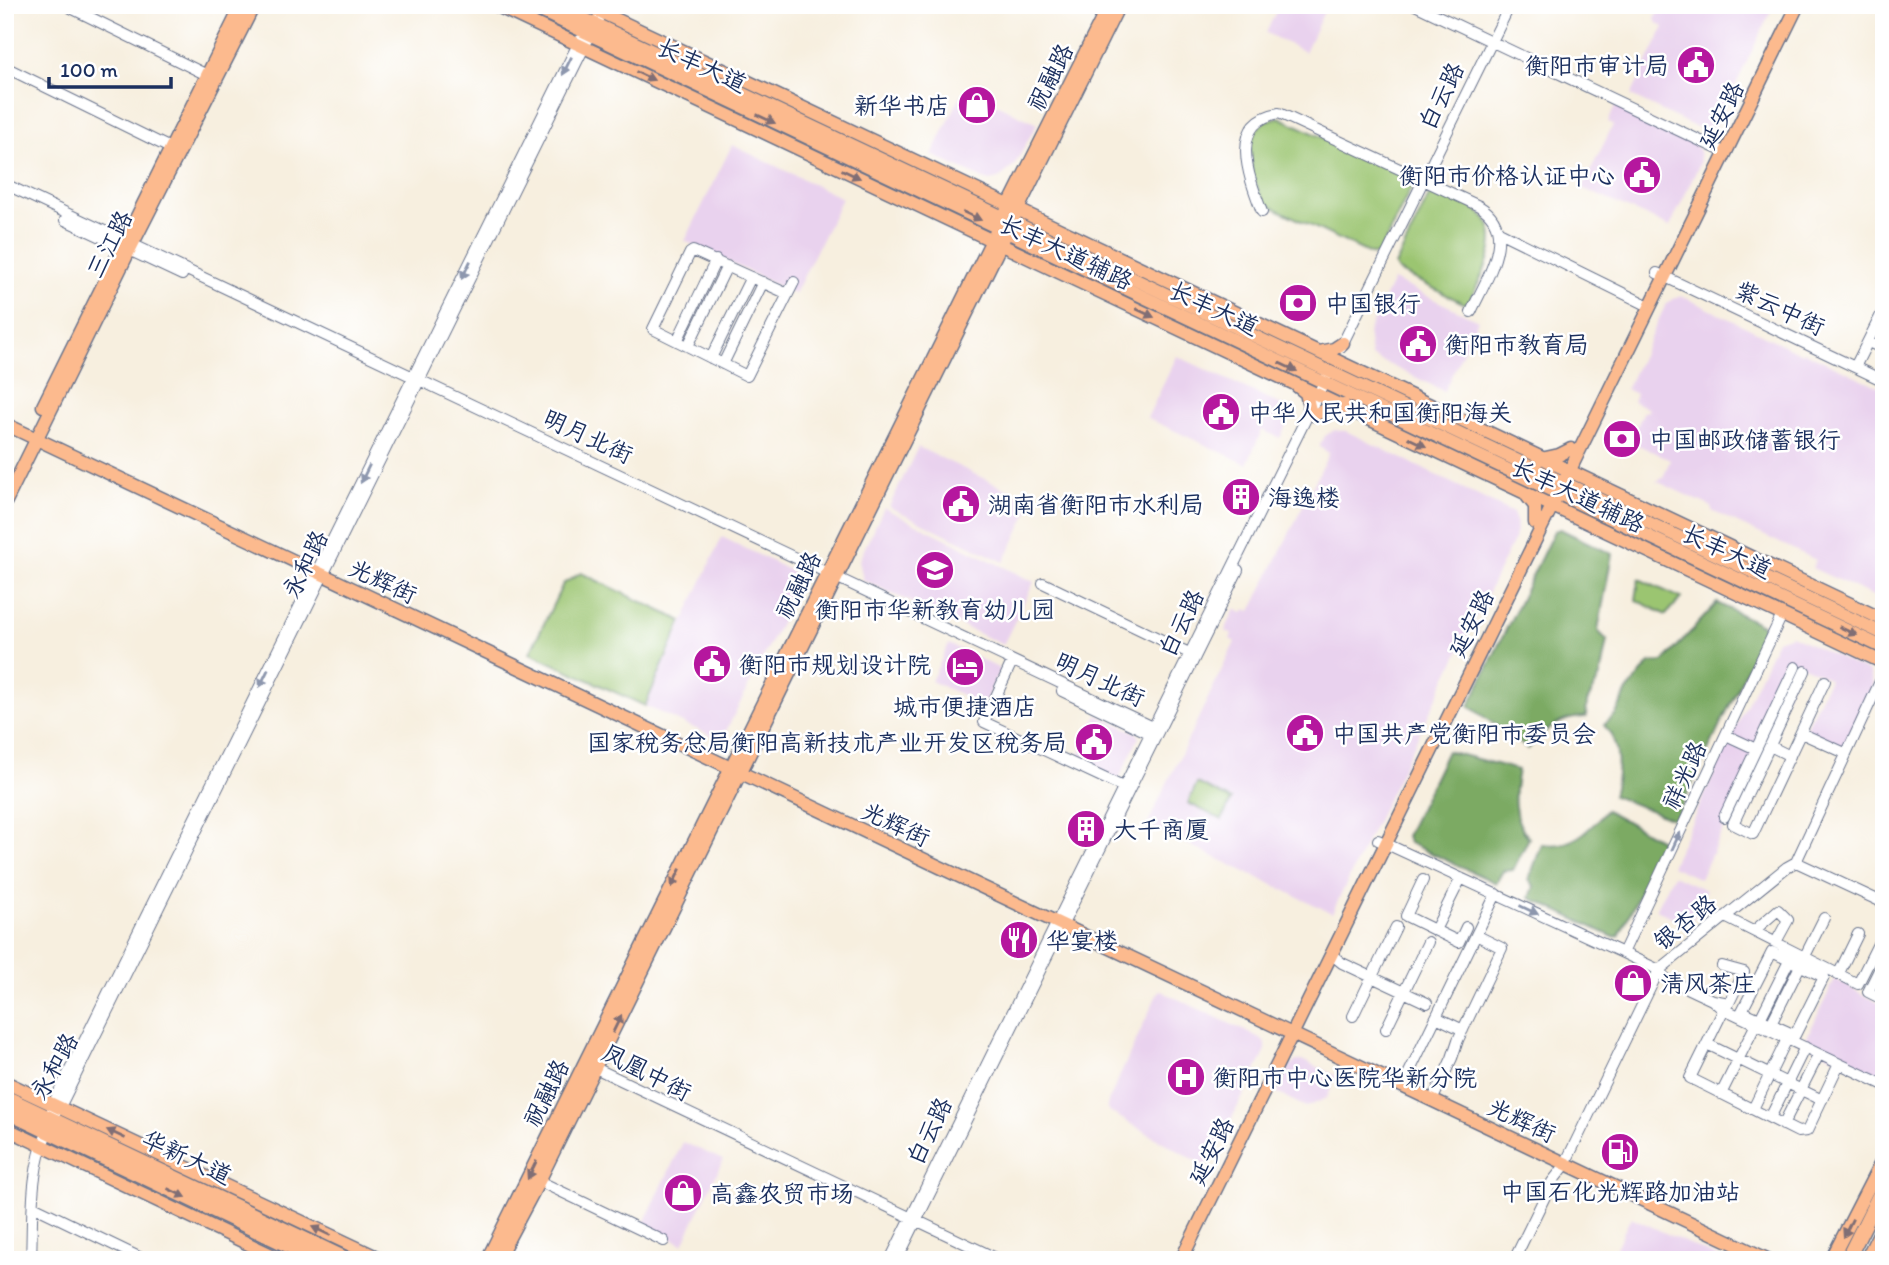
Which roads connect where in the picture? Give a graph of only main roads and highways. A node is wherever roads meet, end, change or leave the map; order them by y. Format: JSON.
{"nodes":[{"id":1,"x":495,"y":5,"type":"edge"},
{"id":2,"x":528,"y":5,"type":"edge"},
{"id":3,"x":555,"y":5,"type":"edge"},
{"id":4,"x":1109,"y":5,"type":"edge"},
{"id":5,"x":1119,"y":5,"type":"edge"},
{"id":6,"x":1789,"y":5,"type":"edge"},
{"id":7,"x":1798,"y":5,"type":"edge"},
{"id":8,"x":244,"y":6,"type":"edge"},
{"id":9,"x":594,"y":14,"type":"edge"},
{"id":10,"x":730,"y":73,"type":"junction"},
{"id":11,"x":724,"y":86,"type":"junction"},
{"id":12,"x":803,"y":137,"type":"junction"},
{"id":13,"x":1722,"y":151,"type":"junction"},
{"id":14,"x":1023,"y":189,"type":"junction"},
{"id":15,"x":993,"y":198,"type":"junction"},
{"id":16,"x":977,"y":205,"type":"junction"},
{"id":17,"x":1038,"y":220,"type":"junction"},
{"id":18,"x":1006,"y":228,"type":"junction"},
{"id":19,"x":970,"y":230,"type":"junction"},
{"id":20,"x":126,"y":245,"type":"junction"},
{"id":21,"x":986,"y":263,"type":"junction"},
{"id":22,"x":1661,"y":275,"type":"junction"},
{"id":23,"x":1242,"y":316,"type":"junction"},
{"id":24,"x":1263,"y":340,"type":"junction"},
{"id":25,"x":1287,"y":351,"type":"junction"},
{"id":26,"x":1318,"y":352,"type":"junction"},
{"id":27,"x":1335,"y":367,"type":"junction"},
{"id":28,"x":1364,"y":373,"type":"junction"},
{"id":29,"x":1294,"y":383,"type":"junction"},
{"id":30,"x":1323,"y":390,"type":"junction"},
{"id":31,"x":1367,"y":404,"type":"junction"},
{"id":32,"x":1340,"y":405,"type":"junction"},
{"id":33,"x":5,"y":424,"type":"edge"},
{"id":34,"x":5,"y":431,"type":"edge"},
{"id":35,"x":31,"y":440,"type":"junction"},
{"id":36,"x":1574,"y":451,"type":"junction"},
{"id":37,"x":1545,"y":458,"type":"junction"},
{"id":38,"x":1516,"y":460,"type":"junction"},
{"id":39,"x":1590,"y":481,"type":"junction"},
{"id":40,"x":5,"y":483,"type":"edge"},
{"id":41,"x":1557,"y":487,"type":"junction"},
{"id":42,"x":1514,"y":489,"type":"junction"},
{"id":43,"x":5,"y":503,"type":"edge"},
{"id":44,"x":1598,"y":513,"type":"junction"},
{"id":45,"x":1569,"y":514,"type":"junction"},
{"id":46,"x":1538,"y":524,"type":"junction"},
{"id":47,"x":1681,"y":536,"type":"junction"},
{"id":48,"x":1758,"y":589,"type":"junction"},
{"id":49,"x":1808,"y":613,"type":"junction"},
{"id":50,"x":1782,"y":615,"type":"junction"},
{"id":51,"x":1884,"y":620,"type":"edge"},
{"id":52,"x":1884,"y":634,"type":"edge"},
{"id":53,"x":1884,"y":648,"type":"edge"},
{"id":54,"x":1884,"y":663,"type":"edge"},
{"id":55,"x":734,"y":773,"type":"junction"},
{"id":56,"x":1382,"y":842,"type":"junction"},
{"id":57,"x":1287,"y":1035,"type":"junction"},
{"id":58,"x":591,"y":1067,"type":"junction"},
{"id":59,"x":5,"y":1082,"type":"edge"},
{"id":60,"x":5,"y":1097,"type":"edge"},
{"id":61,"x":5,"y":1111,"type":"edge"},
{"id":62,"x":50,"y":1121,"type":"junction"},
{"id":63,"x":5,"y":1128,"type":"edge"},
{"id":64,"x":1884,"y":1157,"type":"edge"},
{"id":65,"x":1564,"y":1166,"type":"junction"},
{"id":66,"x":1884,"y":1186,"type":"edge"},
{"id":67,"x":261,"y":1210,"type":"junction"},
{"id":68,"x":1880,"y":1233,"type":"edge"},
{"id":69,"x":1884,"y":1255,"type":"edge"},
{"id":70,"x":1838,"y":1258,"type":"edge"},
{"id":71,"x":282,"y":1260,"type":"edge"},
{"id":72,"x":319,"y":1260,"type":"edge"},
{"id":73,"x":348,"y":1260,"type":"edge"},
{"id":74,"x":383,"y":1260,"type":"edge"},
{"id":75,"x":487,"y":1260,"type":"edge"},
{"id":76,"x":497,"y":1260,"type":"edge"},
{"id":77,"x":1172,"y":1260,"type":"edge"},
{"id":78,"x":1181,"y":1260,"type":"edge"},
{"id":79,"x":1756,"y":1260,"type":"edge"},
{"id":80,"x":1769,"y":1260,"type":"edge"},
{"id":81,"x":1867,"y":1260,"type":"edge"},
{"id":82,"x":1875,"y":1260,"type":"edge"},
{"id":83,"x":1881,"y":1260,"type":"edge"}],
"edges":[{"from":1,"to":12,"type":"main road","name":"长丰大道辅路","one_way":true},
{"from":2,"to":9,"type":"main road","name":"长丰大道"},
{"from":3,"to":9,"type":"main road","name":"长丰大道"},
{"from":4,"to":14,"type":"main road","name":"祝融路"},
{"from":5,"to":14,"type":"main road","name":"祝融路"},
{"from":6,"to":13,"type":"main road","name":"延安路"},
{"from":7,"to":13,"type":"main road","name":"延安路"},
{"from":8,"to":20,"type":"main road","name":"三江路"},
{"from":8,"to":20,"type":"main road","name":"三江路"},
{"from":9,"to":10,"type":"main road","name":"长丰大道辅路"},
{"from":9,"to":11,"type":"main road","name":"长丰大道"},
{"from":9,"to":12,"type":"main road","name":"长丰大道","one_way":true},
{"from":10,"to":11,"type":"main road"},
{"from":10,"to":15,"type":"main road","name":"长丰大道辅路"},
{"from":11,"to":12,"type":"main road","name":"长丰大道"},
{"from":12,"to":16,"type":"main road","name":"长丰大道"},
{"from":12,"to":18,"type":"main road","name":"长丰大道","one_way":true},
{"from":12,"to":19,"type":"main road","name":"长丰大道辅路","one_way":true},
{"from":13,"to":22,"type":"main road","name":"延安路"},
{"from":14,"to":15,"type":"main road"},
{"from":14,"to":17,"type":"main road"},
{"from":14,"to":18,"type":"main road","name":"祝融路"},
{"from":15,"to":16,"type":"main road"},
{"from":15,"to":18,"type":"main road","name":"长丰大道辅路"},
{"from":16,"to":18,"type":"main road","name":"长丰大道"},
{"from":17,"to":18,"type":"main road","name":"长丰大道辅路"},
{"from":17,"to":23,"type":"main road","name":"长丰大道辅路"},
{"from":18,"to":19,"type":"main road","name":"长丰大道辅路"},
{"from":18,"to":21,"type":"main road","name":"祝融路"},
{"from":18,"to":21,"type":"main road"},
{"from":18,"to":24,"type":"main road","name":"长丰大道"},
{"from":18,"to":29,"type":"main road","name":"长丰大道辅路","one_way":true},
{"from":18,"to":30,"type":"main road","name":"长丰大道","one_way":true},
{"from":19,"to":21,"type":"main road"},
{"from":20,"to":35,"type":"main road","name":"三江路"},
{"from":21,"to":55,"type":"main road","name":"祝融路"},
{"from":22,"to":36,"type":"main road","name":"延安路"},
{"from":22,"to":36,"type":"main road","name":"延安路"},
{"from":23,"to":24,"type":"main road"},
{"from":23,"to":26,"type":"main road","name":"长丰大道辅路"},
{"from":24,"to":25,"type":"main road","name":"长丰大道"},
{"from":25,"to":26,"type":"main road"},
{"from":25,"to":27,"type":"main road","name":"长丰大道"},
{"from":26,"to":27,"type":"main road","name":"长丰大道辅路"},
{"from":26,"to":28,"type":"main road"},
{"from":27,"to":28,"type":"main road","name":"长丰大道辅路"},
{"from":27,"to":38,"type":"main road","name":"长丰大道"},
{"from":28,"to":37,"type":"main road","name":"长丰大道辅路"},
{"from":29,"to":30,"type":"main road","name":"长丰大道辅路"},
{"from":29,"to":32,"type":"main road"},
{"from":30,"to":31,"type":"main road","name":"长丰大道"},
{"from":30,"to":32,"type":"main road","name":"长丰大道辅路"},
{"from":31,"to":32,"type":"main road"},
{"from":31,"to":41,"type":"main road","name":"长丰大道"},
{"from":32,"to":42,"type":"main road","name":"长丰大道辅路","one_way":true},
{"from":33,"to":35,"type":"main road","name":"光辉街"},
{"from":34,"to":35,"type":"main road","name":"光辉街"},
{"from":35,"to":40,"type":"main road","name":"三江路"},
{"from":35,"to":43,"type":"main road","name":"三江路"},
{"from":35,"to":55,"type":"main road","name":"光辉街"},
{"from":36,"to":37,"type":"main road"},
{"from":36,"to":39,"type":"main road"},
{"from":36,"to":41,"type":"main road","name":"延安路"},
{"from":37,"to":38,"type":"main road"},
{"from":37,"to":41,"type":"main road","name":"长丰大道辅路"},
{"from":38,"to":41,"type":"main road","name":"长丰大道"},
{"from":39,"to":41,"type":"main road","name":"长丰大道辅路"},
{"from":39,"to":47,"type":"main road","name":"长丰大道辅路"},
{"from":41,"to":42,"type":"main road","name":"长丰大道辅路"},
{"from":41,"to":44,"type":"main road","name":"长丰大道"},
{"from":41,"to":45,"type":"main road","name":"长丰大道辅路"},
{"from":41,"to":46,"type":"main road","name":"延安路"},
{"from":41,"to":47,"type":"main road","name":"长丰大道"},
{"from":42,"to":46,"type":"main road"},
{"from":44,"to":45,"type":"main road"},
{"from":44,"to":47,"type":"main road","name":"长丰大道"},
{"from":45,"to":46,"type":"main road"},
{"from":45,"to":50,"type":"main road","name":"长丰大道辅路"},
{"from":46,"to":56,"type":"main road","name":"延安路"},
{"from":47,"to":48,"type":"main road","name":"长丰大道"},
{"from":47,"to":51,"type":"main road","name":"长丰大道辅路"},
{"from":47,"to":52,"type":"main road","name":"长丰大道"},
{"from":48,"to":49,"type":"main road","name":"长丰大道"},
{"from":48,"to":50,"type":"main road"},
{"from":49,"to":50,"type":"main road"},
{"from":49,"to":53,"type":"main road","name":"长丰大道","one_way":true},
{"from":50,"to":54,"type":"main road","name":"长丰大道辅路"},
{"from":55,"to":57,"type":"main road","name":"光辉街"},
{"from":55,"to":58,"type":"main road","name":"祝融路"},
{"from":56,"to":57,"type":"main road","name":"延安路"},
{"from":56,"to":57,"type":"main road","name":"延安路"},
{"from":57,"to":65,"type":"main road","name":"光辉街"},
{"from":57,"to":65,"type":"main road","name":"光辉街"},
{"from":57,"to":77,"type":"main road","name":"延安路"},
{"from":57,"to":78,"type":"main road","name":"延安路"},
{"from":58,"to":75,"type":"main road","name":"祝融路","one_way":true},
{"from":58,"to":76,"type":"main road","name":"祝融路"},
{"from":59,"to":62,"type":"main road"},
{"from":60,"to":62,"type":"highway","name":"华新大道"},
{"from":61,"to":62,"type":"highway","name":"华新大道"},
{"from":62,"to":63,"type":"main road"},
{"from":67,"to":62,"type":"highway","name":"华新大道","one_way":true},
{"from":62,"to":71,"type":"main road"},
{"from":62,"to":72,"type":"highway","name":"华新大道","one_way":true},
{"from":64,"to":70,"type":"main road","one_way":true},
{"from":65,"to":79,"type":"main road","name":"光辉街"},
{"from":65,"to":80,"type":"main road","name":"光辉街"},
{"from":66,"to":70,"type":"highway"},
{"from":67,"to":73,"type":"highway","name":"华新大道"},
{"from":74,"to":67,"type":"main road","one_way":true},
{"from":68,"to":81,"type":"highway"},
{"from":68,"to":82,"type":"highway"},
{"from":69,"to":83,"type":"main road"}]}
